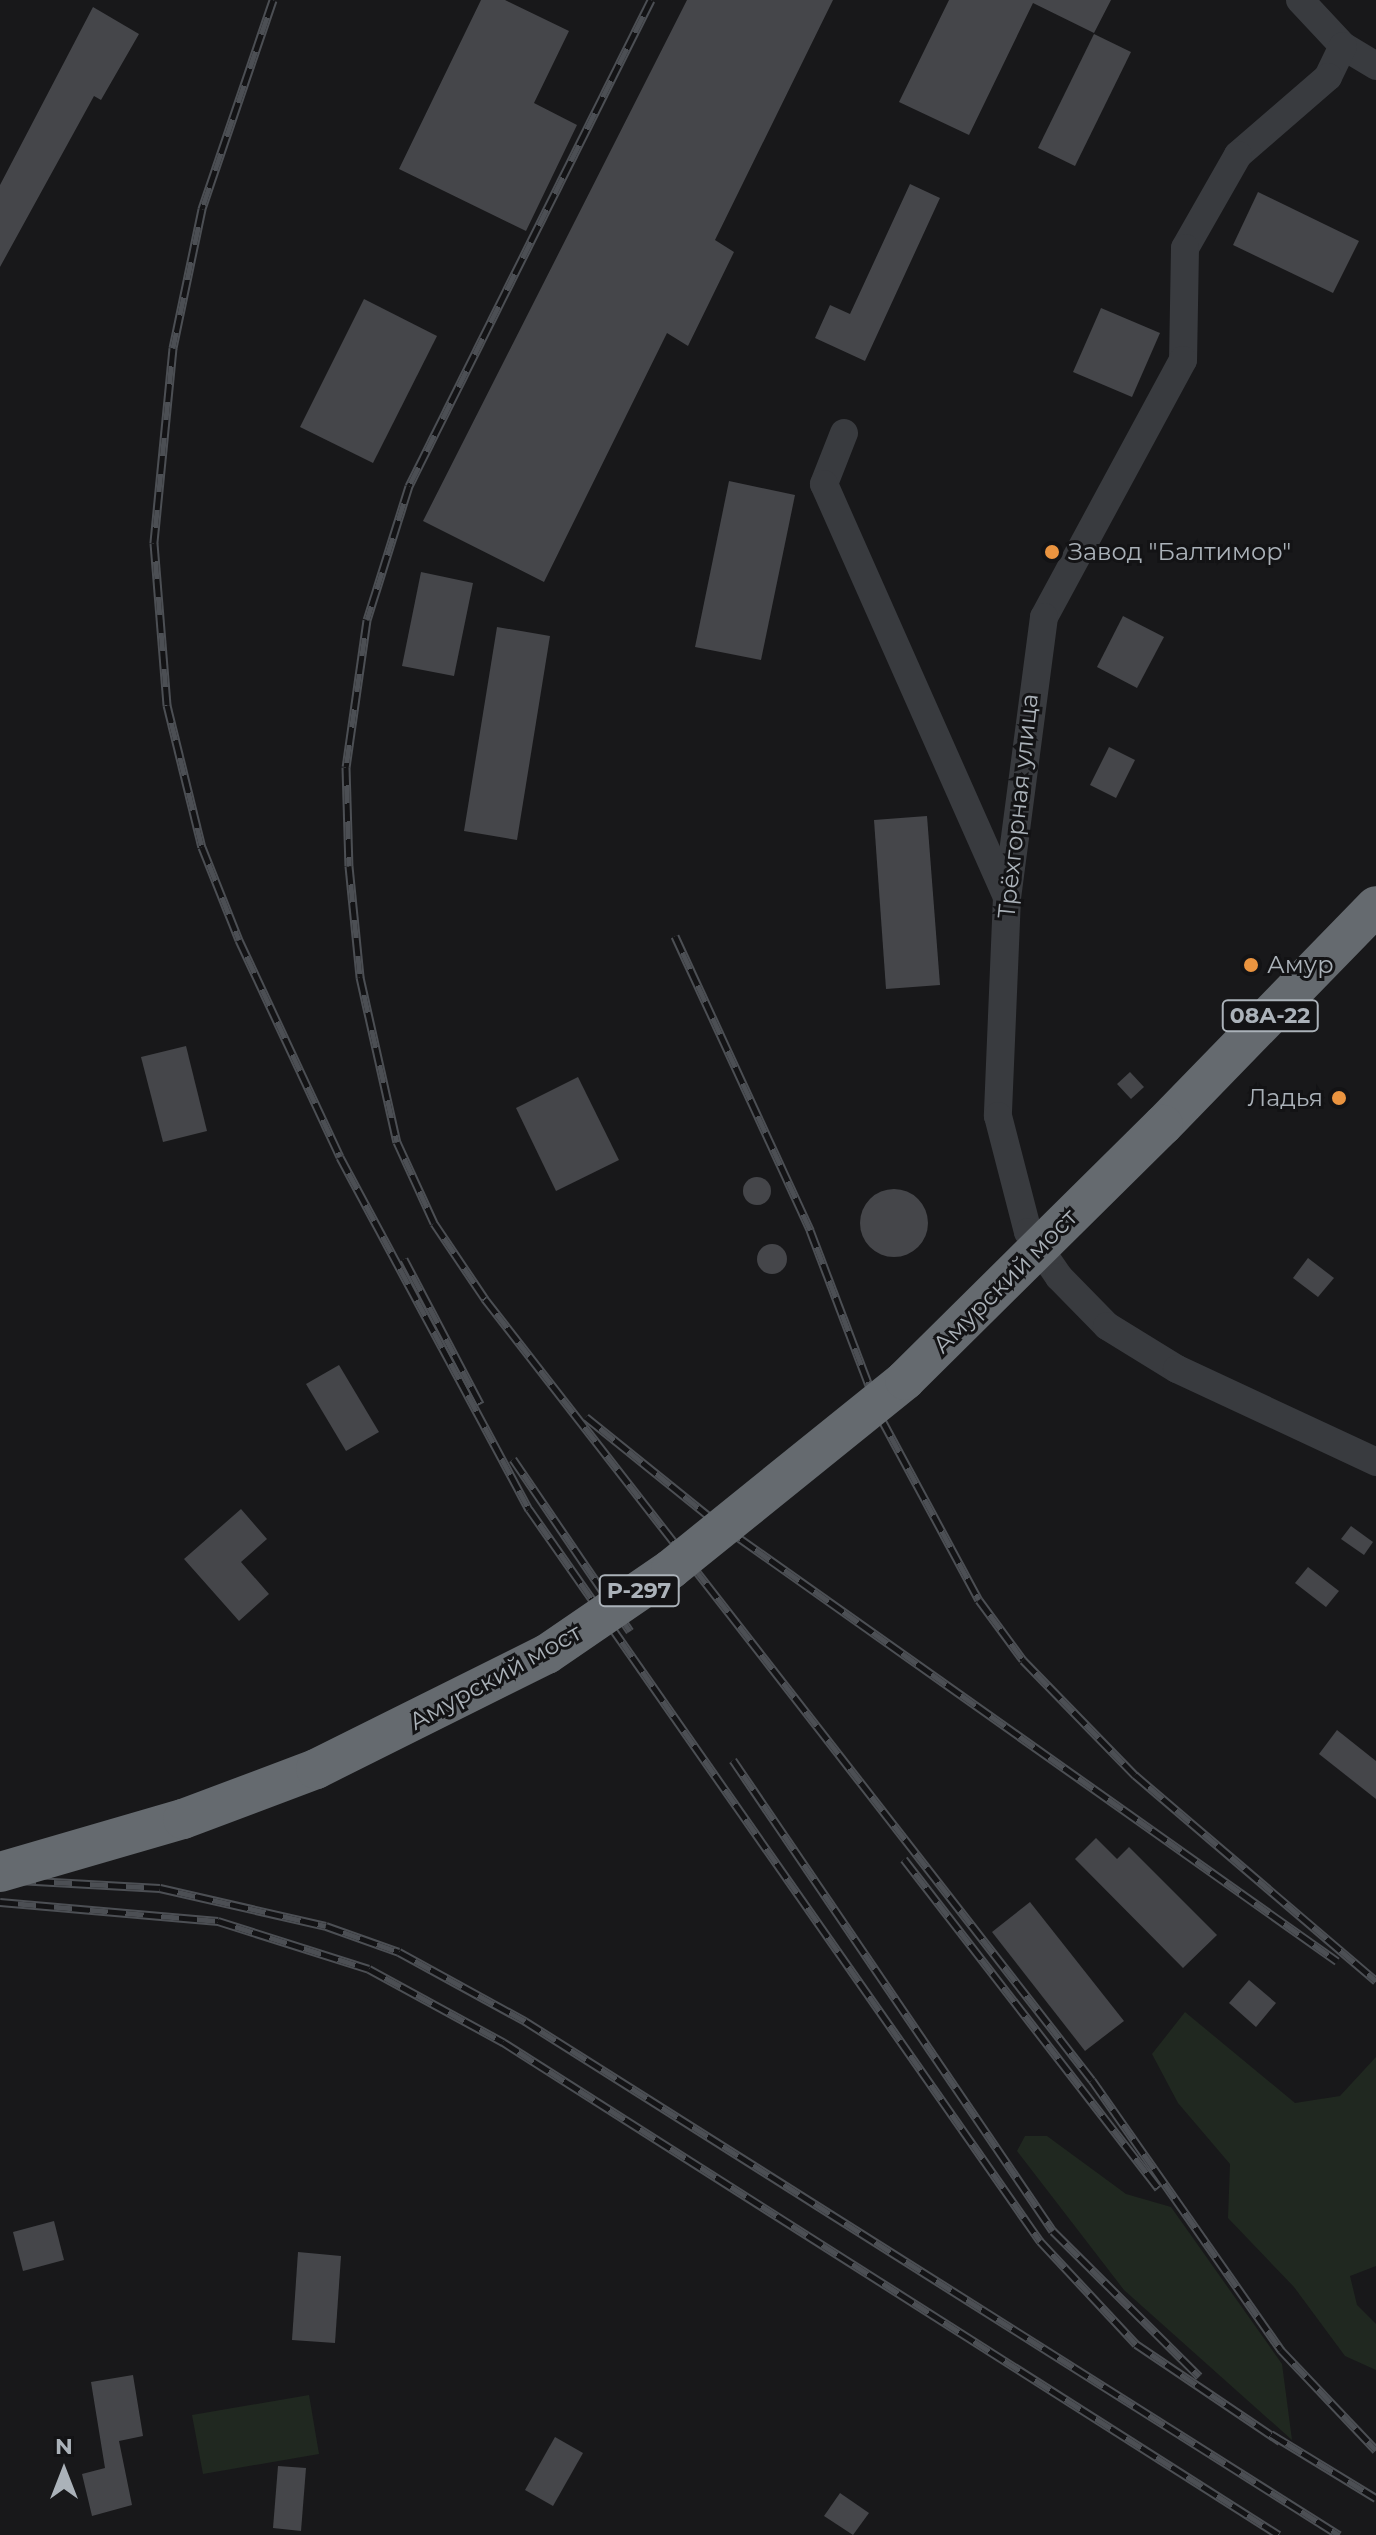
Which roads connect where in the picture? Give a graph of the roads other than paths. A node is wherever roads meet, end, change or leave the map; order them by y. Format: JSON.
{"nodes":[{"id":1,"x":1300,"y":0,"type":"edge"},
{"id":2,"x":1343,"y":46,"type":"junction"},
{"id":3,"x":1376,"y":66,"type":"edge"},
{"id":4,"x":844,"y":433,"type":"dead end"},
{"id":5,"x":1007,"y":897,"type":"junction"},
{"id":6,"x":1376,"y":906,"type":"edge"},
{"id":7,"x":1163,"y":1125,"type":"joint"},
{"id":8,"x":1376,"y":1462,"type":"edge"},
{"id":9,"x":0,"y":1872,"type":"edge"}],
"edges":[{"from":1,"to":2,"type":"street"},
{"from":2,"to":3,"type":"street"},
{"from":2,"to":5,"type":"street","name":"Трёхгорная улица"},
{"from":4,"to":5,"type":"street"},
{"from":5,"to":8,"type":"street","name":"Трёхгорная улица"},
{"from":6,"to":7,"type":"highway","number":"08А-22"},
{"from":7,"to":9,"type":"highway","name":"Амурский мост","number":"Р-297","bridge":true}]}
